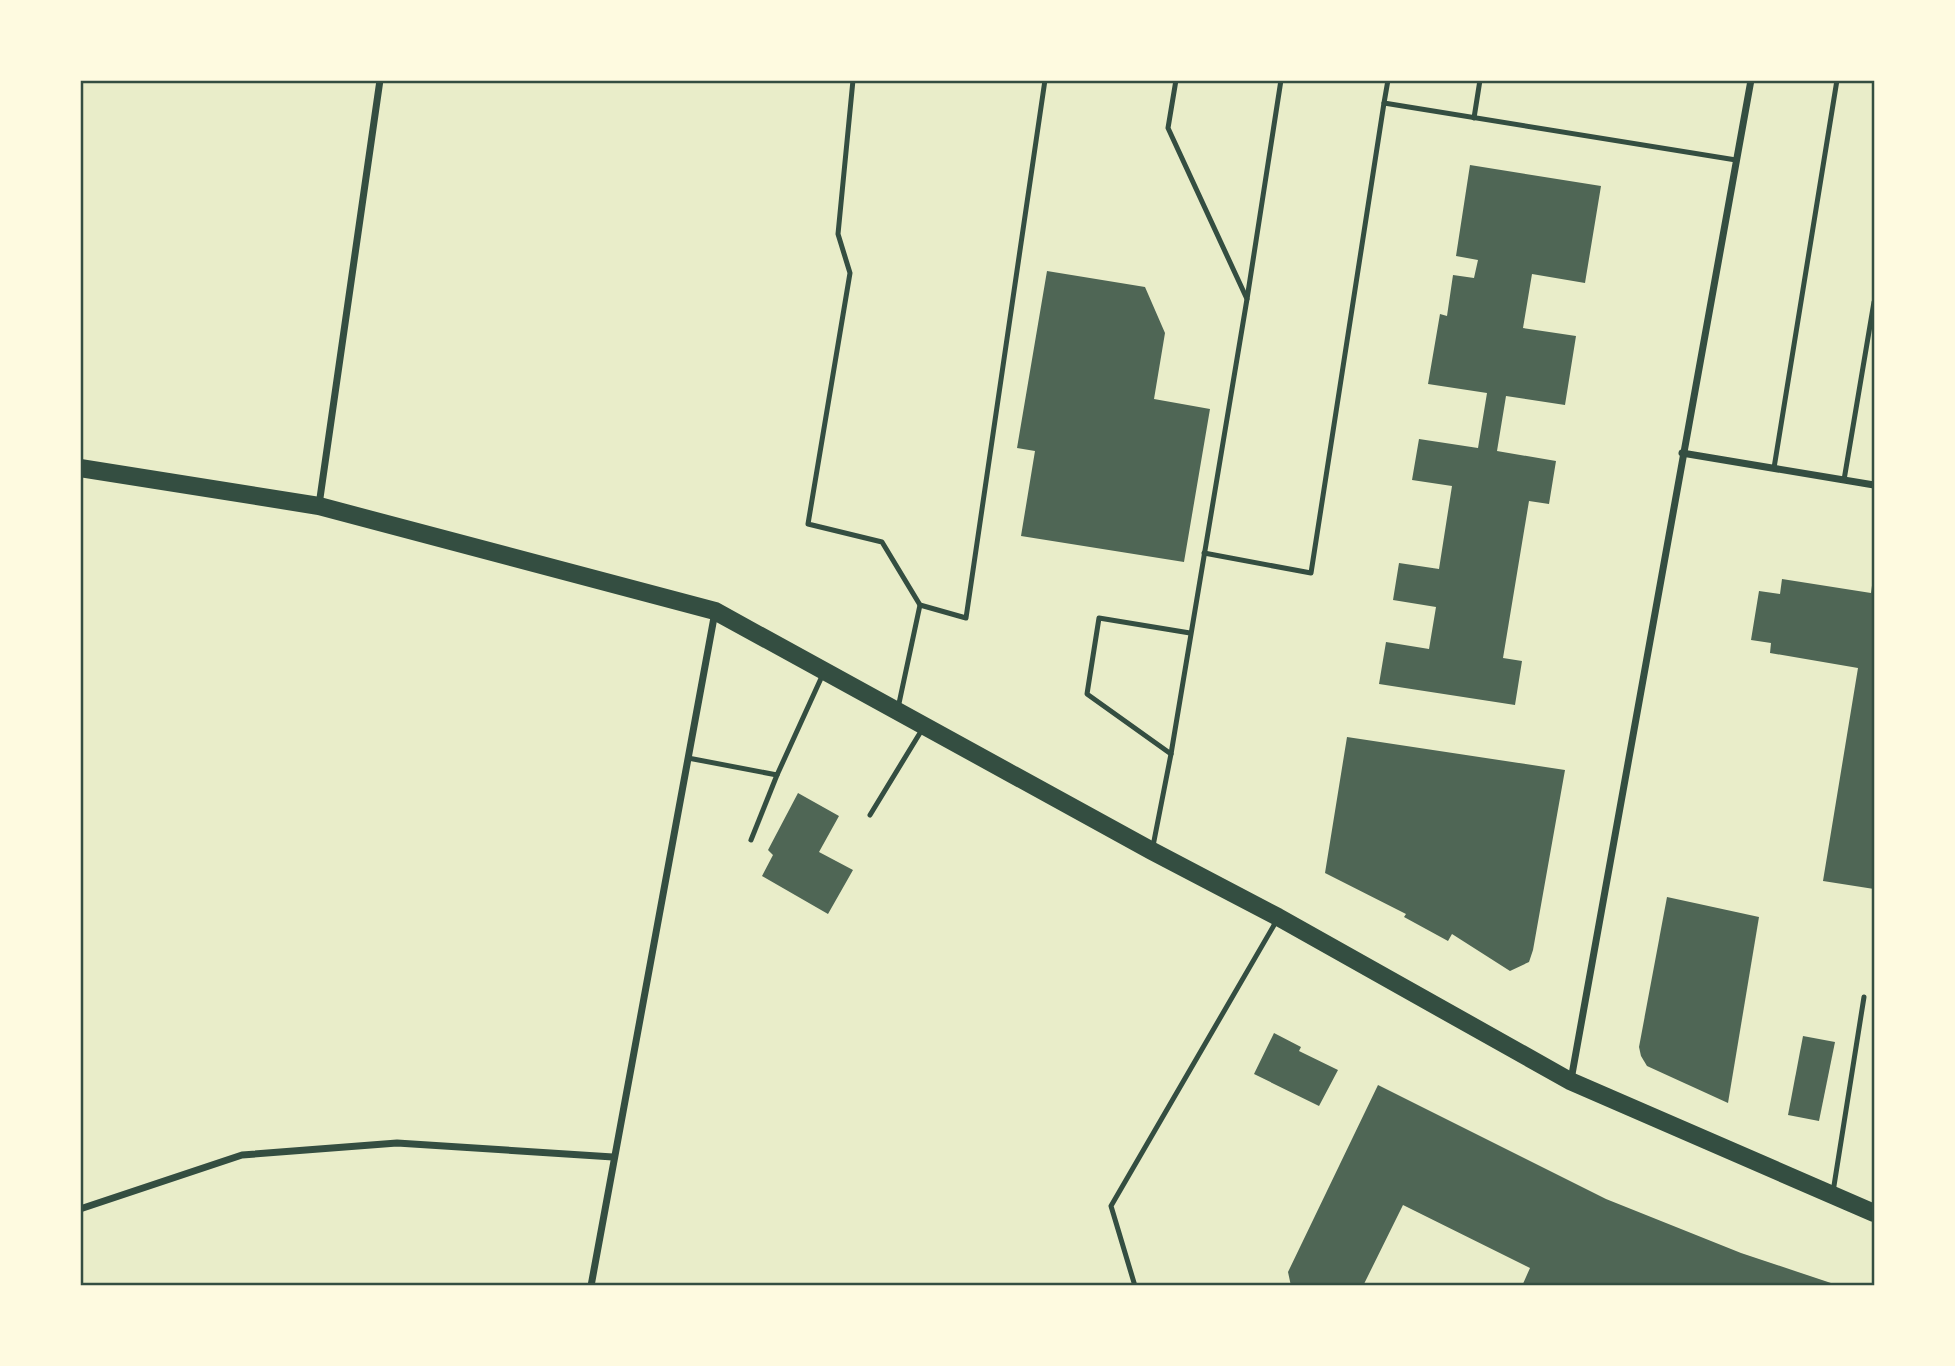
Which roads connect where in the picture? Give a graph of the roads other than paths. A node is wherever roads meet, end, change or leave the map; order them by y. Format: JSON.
{"nodes":[{"id":1,"x":380,"y":80,"type":"edge"},
{"id":2,"x":853,"y":80,"type":"edge"},
{"id":3,"x":1045,"y":80,"type":"edge"},
{"id":4,"x":1176,"y":80,"type":"edge"},
{"id":5,"x":1281,"y":80,"type":"edge"},
{"id":6,"x":1388,"y":80,"type":"edge"},
{"id":7,"x":1480,"y":80,"type":"edge"},
{"id":8,"x":1751,"y":80,"type":"edge"},
{"id":9,"x":1837,"y":80,"type":"edge"},
{"id":10,"x":1384,"y":103,"type":"junction"},
{"id":11,"x":1474,"y":118,"type":"junction"},
{"id":12,"x":1736,"y":160,"type":"junction"},
{"id":13,"x":1247,"y":299,"type":"junction"},
{"id":14,"x":1874,"y":302,"type":"edge"},
{"id":15,"x":1682,"y":453,"type":"junction"},
{"id":16,"x":80,"y":468,"type":"edge"},
{"id":17,"x":1774,"y":468,"type":"junction"},
{"id":18,"x":1844,"y":480,"type":"junction"},
{"id":19,"x":1874,"y":485,"type":"edge"},
{"id":20,"x":319,"y":506,"type":"junction"},
{"id":21,"x":1204,"y":553,"type":"junction"},
{"id":22,"x":920,"y":605,"type":"junction"},
{"id":23,"x":715,"y":611,"type":"junction"},
{"id":24,"x":1190,"y":633,"type":"junction"},
{"id":25,"x":825,"y":671,"type":"junction"},
{"id":26,"x":897,"y":711,"type":"junction"},
{"id":27,"x":925,"y":726,"type":"junction"},
{"id":28,"x":1171,"y":754,"type":"junction"},
{"id":29,"x":688,"y":758,"type":"junction"},
{"id":30,"x":777,"y":775,"type":"junction"},
{"id":31,"x":870,"y":815,"type":"dead end"},
{"id":32,"x":751,"y":840,"type":"dead end"},
{"id":33,"x":1152,"y":851,"type":"junction"},
{"id":34,"x":1278,"y":917,"type":"junction"},
{"id":35,"x":1864,"y":997,"type":"dead end"},
{"id":36,"x":1570,"y":1081,"type":"junction"},
{"id":37,"x":613,"y":1157,"type":"junction"},
{"id":38,"x":1832,"y":1195,"type":"junction"},
{"id":39,"x":80,"y":1209,"type":"edge"},
{"id":40,"x":1874,"y":1213,"type":"edge"},
{"id":41,"x":591,"y":1286,"type":"edge"},
{"id":42,"x":1135,"y":1286,"type":"edge"}],
"edges":[{"from":1,"to":20,"type":"street"},
{"from":2,"to":22,"type":"lane"},
{"from":3,"to":22,"type":"lane"},
{"from":4,"to":13,"type":"lane"},
{"from":5,"to":13,"type":"lane"},
{"from":6,"to":10,"type":"lane"},
{"from":7,"to":11,"type":"lane"},
{"from":8,"to":12,"type":"street"},
{"from":9,"to":17,"type":"lane"},
{"from":10,"to":11,"type":"lane"},
{"from":10,"to":21,"type":"lane"},
{"from":11,"to":12,"type":"lane"},
{"from":12,"to":15,"type":"street"},
{"from":13,"to":21,"type":"lane"},
{"from":14,"to":18,"type":"lane"},
{"from":15,"to":17,"type":"street"},
{"from":15,"to":36,"type":"street"},
{"from":16,"to":20,"type":"main road"},
{"from":17,"to":18,"type":"street"},
{"from":18,"to":19,"type":"street"},
{"from":20,"to":23,"type":"main road"},
{"from":21,"to":24,"type":"lane"},
{"from":22,"to":26,"type":"lane"},
{"from":23,"to":25,"type":"main road"},
{"from":23,"to":29,"type":"street"},
{"from":24,"to":28,"type":"lane"},
{"from":24,"to":28,"type":"lane"},
{"from":25,"to":26,"type":"main road"},
{"from":25,"to":30,"type":"lane"},
{"from":26,"to":27,"type":"main road"},
{"from":27,"to":31,"type":"lane"},
{"from":27,"to":33,"type":"main road"},
{"from":28,"to":33,"type":"lane"},
{"from":29,"to":30,"type":"lane"},
{"from":29,"to":37,"type":"street"},
{"from":30,"to":32,"type":"lane"},
{"from":33,"to":34,"type":"main road"},
{"from":34,"to":36,"type":"main road"},
{"from":34,"to":42,"type":"lane"},
{"from":35,"to":38,"type":"lane"},
{"from":36,"to":38,"type":"main road"},
{"from":37,"to":39,"type":"street"},
{"from":37,"to":41,"type":"street"},
{"from":38,"to":40,"type":"main road"}]}
